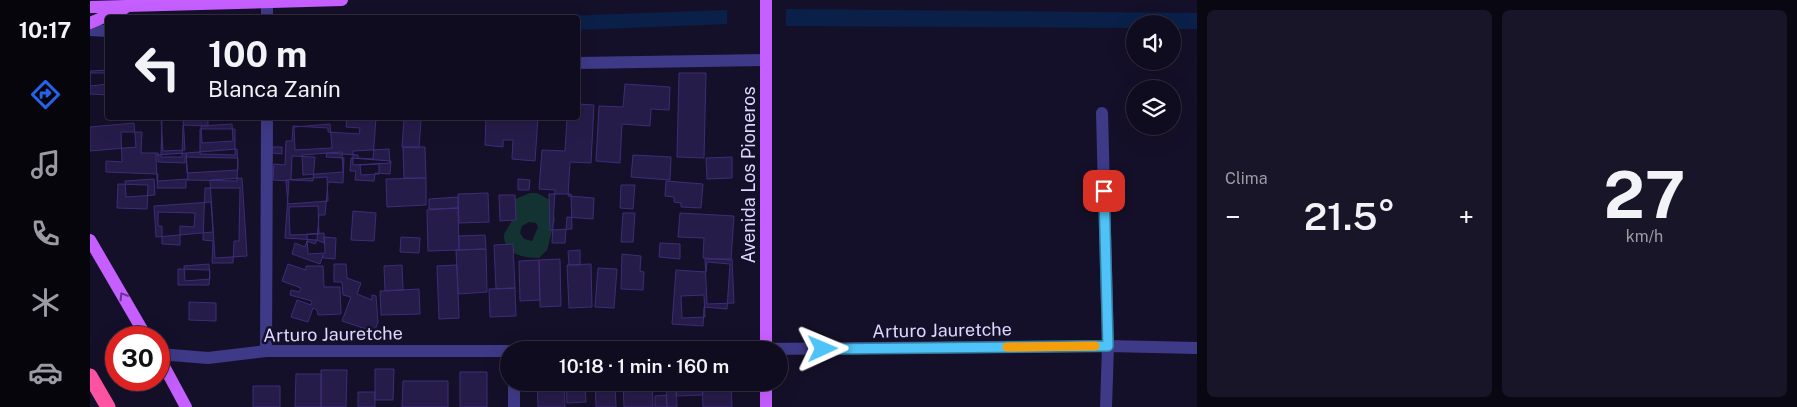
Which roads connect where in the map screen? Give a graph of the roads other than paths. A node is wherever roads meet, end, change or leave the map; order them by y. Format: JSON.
{"nodes":[{"id":1,"x":342,"y":0,"type":"edge"},
{"id":2,"x":766,"y":0,"type":"edge"},
{"id":3,"x":267,"y":2,"type":"junction"},
{"id":4,"x":132,"y":5,"type":"junction"},
{"id":5,"x":90,"y":6,"type":"edge"},
{"id":6,"x":109,"y":15,"type":"edge"},
{"id":7,"x":267,"y":15,"type":"edge"},
{"id":8,"x":105,"y":17,"type":"edge"},
{"id":9,"x":90,"y":23,"type":"edge"},
{"id":10,"x":90,"y":30,"type":"edge"},
{"id":11,"x":105,"y":31,"type":"edge"},
{"id":12,"x":766,"y":60,"type":"junction"},
{"id":13,"x":580,"y":63,"type":"edge"},
{"id":14,"x":1102,"y":113,"type":"dead end"},
{"id":15,"x":267,"y":120,"type":"edge"},
{"id":16,"x":90,"y":240,"type":"edge"},
{"id":17,"x":141,"y":326,"type":"edge"},
{"id":18,"x":766,"y":341,"type":"edge"},
{"id":19,"x":1108,"y":346,"type":"junction"},
{"id":20,"x":1197,"y":348,"type":"edge"},
{"id":21,"x":788,"y":350,"type":"edge"},
{"id":22,"x":266,"y":351,"type":"junction"},
{"id":23,"x":500,"y":351,"type":"edge"},
{"id":24,"x":170,"y":356,"type":"edge"},
{"id":25,"x":90,"y":376,"type":"edge"},
{"id":26,"x":170,"y":376,"type":"edge"},
{"id":27,"x":514,"y":391,"type":"edge"},
{"id":28,"x":766,"y":391,"type":"edge"},
{"id":29,"x":108,"y":407,"type":"edge"},
{"id":30,"x":186,"y":407,"type":"edge"},
{"id":31,"x":514,"y":407,"type":"edge"},
{"id":32,"x":766,"y":407,"type":"edge"},
{"id":33,"x":1106,"y":407,"type":"edge"}],
"edges":[{"from":1,"to":3,"type":"main road"},
{"from":2,"to":12,"type":"main road","name":"Avenida Los Pioneros"},
{"from":3,"to":4,"type":"main road"},
{"from":3,"to":7,"type":"street"},
{"from":4,"to":5,"type":"main road"},
{"from":4,"to":6,"type":"main road"},
{"from":8,"to":9,"type":"main road"},
{"from":10,"to":11,"type":"street"},
{"from":12,"to":13,"type":"street"},
{"from":12,"to":18,"type":"main road","name":"Avenida Los Pioneros"},
{"from":14,"to":19,"type":"street"},
{"from":15,"to":22,"type":"street"},
{"from":17,"to":16,"type":"main road","one_way":true},
{"from":19,"to":20,"type":"street","name":"Arturo Jauretche"},
{"from":19,"to":21,"type":"street","name":"Arturo Jauretche"},
{"from":19,"to":33,"type":"street"},
{"from":22,"to":23,"type":"street","name":"Arturo Jauretche"},
{"from":22,"to":24,"type":"street","name":"Arturo Jauretche"},
{"from":25,"to":29,"type":"highway"},
{"from":26,"to":30,"type":"main road"},
{"from":27,"to":31,"type":"street"},
{"from":28,"to":32,"type":"main road"}]}
